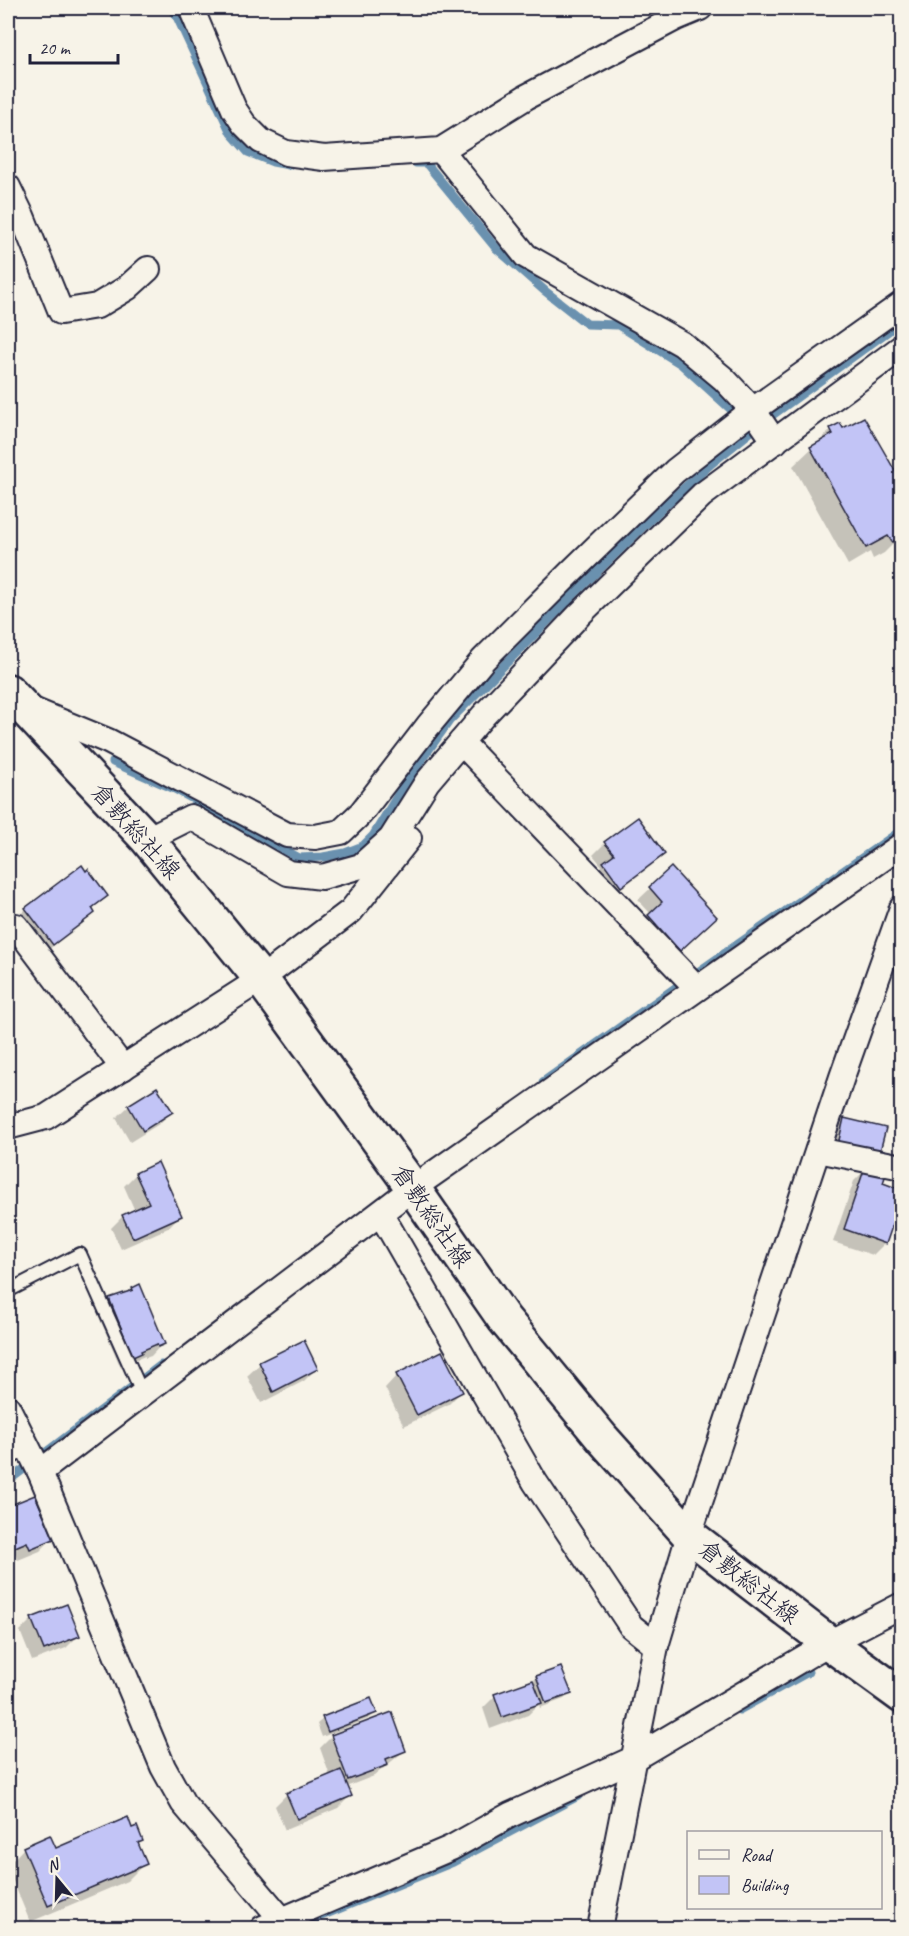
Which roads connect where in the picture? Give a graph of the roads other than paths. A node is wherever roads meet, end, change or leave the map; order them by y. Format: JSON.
{"nodes":[{"id":1,"x":191,"y":8,"type":"edge"},
{"id":2,"x":700,"y":8,"type":"edge"},
{"id":3,"x":441,"y":150,"type":"junction"},
{"id":4,"x":8,"y":187,"type":"edge"},
{"id":5,"x":148,"y":269,"type":"dead end"},
{"id":6,"x":902,"y":304,"type":"edge"},
{"id":7,"x":902,"y":347,"type":"edge"},
{"id":8,"x":764,"y":426,"type":"junction"},
{"id":9,"x":14,"y":698,"type":"edge"},
{"id":10,"x":461,"y":742,"type":"junction"},
{"id":11,"x":427,"y":782,"type":"junction"},
{"id":12,"x":147,"y":839,"type":"junction"},
{"id":13,"x":902,"y":845,"type":"edge"},
{"id":14,"x":902,"y":908,"type":"edge"},
{"id":15,"x":16,"y":926,"type":"dead end"},
{"id":16,"x":261,"y":979,"type":"junction"},
{"id":17,"x":690,"y":981,"type":"junction"},
{"id":18,"x":123,"y":1068,"type":"junction"},
{"id":19,"x":8,"y":1127,"type":"edge"},
{"id":20,"x":818,"y":1150,"type":"junction"},
{"id":21,"x":902,"y":1167,"type":"edge"},
{"id":22,"x":413,"y":1188,"type":"junction"},
{"id":23,"x":381,"y":1214,"type":"junction"},
{"id":24,"x":8,"y":1291,"type":"edge"},
{"id":25,"x":143,"y":1395,"type":"junction"},
{"id":26,"x":8,"y":1408,"type":"edge"},
{"id":27,"x":27,"y":1446,"type":"junction"},
{"id":28,"x":8,"y":1461,"type":"edge"},
{"id":29,"x":40,"y":1472,"type":"junction"},
{"id":30,"x":689,"y":1535,"type":"junction"},
{"id":31,"x":902,"y":1605,"type":"edge"},
{"id":32,"x":829,"y":1643,"type":"junction"},
{"id":33,"x":656,"y":1646,"type":"junction"},
{"id":34,"x":902,"y":1696,"type":"edge"},
{"id":35,"x":631,"y":1767,"type":"junction"},
{"id":36,"x":277,"y":1926,"type":"edge"},
{"id":37,"x":600,"y":1929,"type":"edge"}],
"edges":[{"from":1,"to":3,"type":"street"},
{"from":2,"to":3,"type":"street"},
{"from":3,"to":8,"type":"street"},
{"from":4,"to":5,"type":"street"},
{"from":6,"to":8,"type":"street"},
{"from":7,"to":8,"type":"street"},
{"from":8,"to":9,"type":"street"},
{"from":8,"to":10,"type":"street"},
{"from":9,"to":12,"type":"main road","name":"倉敷総社線"},
{"from":10,"to":11,"type":"street"},
{"from":10,"to":17,"type":"street"},
{"from":11,"to":12,"type":"street"},
{"from":11,"to":16,"type":"street"},
{"from":12,"to":16,"type":"main road","name":"倉敷総社線"},
{"from":13,"to":17,"type":"street"},
{"from":14,"to":20,"type":"street"},
{"from":15,"to":18,"type":"street"},
{"from":16,"to":18,"type":"street"},
{"from":16,"to":22,"type":"main road","name":"倉敷総社線"},
{"from":17,"to":22,"type":"street"},
{"from":18,"to":19,"type":"street"},
{"from":20,"to":21,"type":"street"},
{"from":20,"to":30,"type":"street"},
{"from":22,"to":23,"type":"street"},
{"from":22,"to":30,"type":"main road","name":"倉敷総社線"},
{"from":23,"to":25,"type":"street"},
{"from":23,"to":33,"type":"street"},
{"from":24,"to":25,"type":"lane"},
{"from":25,"to":29,"type":"street"},
{"from":26,"to":27,"type":"street"},
{"from":27,"to":28,"type":"lane"},
{"from":27,"to":29,"type":"street"},
{"from":29,"to":36,"type":"street"},
{"from":30,"to":32,"type":"main road","name":"倉敷総社線"},
{"from":30,"to":33,"type":"street"},
{"from":31,"to":32,"type":"street"},
{"from":32,"to":34,"type":"main road","name":"倉敷総社線"},
{"from":32,"to":35,"type":"street"},
{"from":33,"to":35,"type":"street"},
{"from":35,"to":36,"type":"street"},
{"from":35,"to":37,"type":"street"}]}
